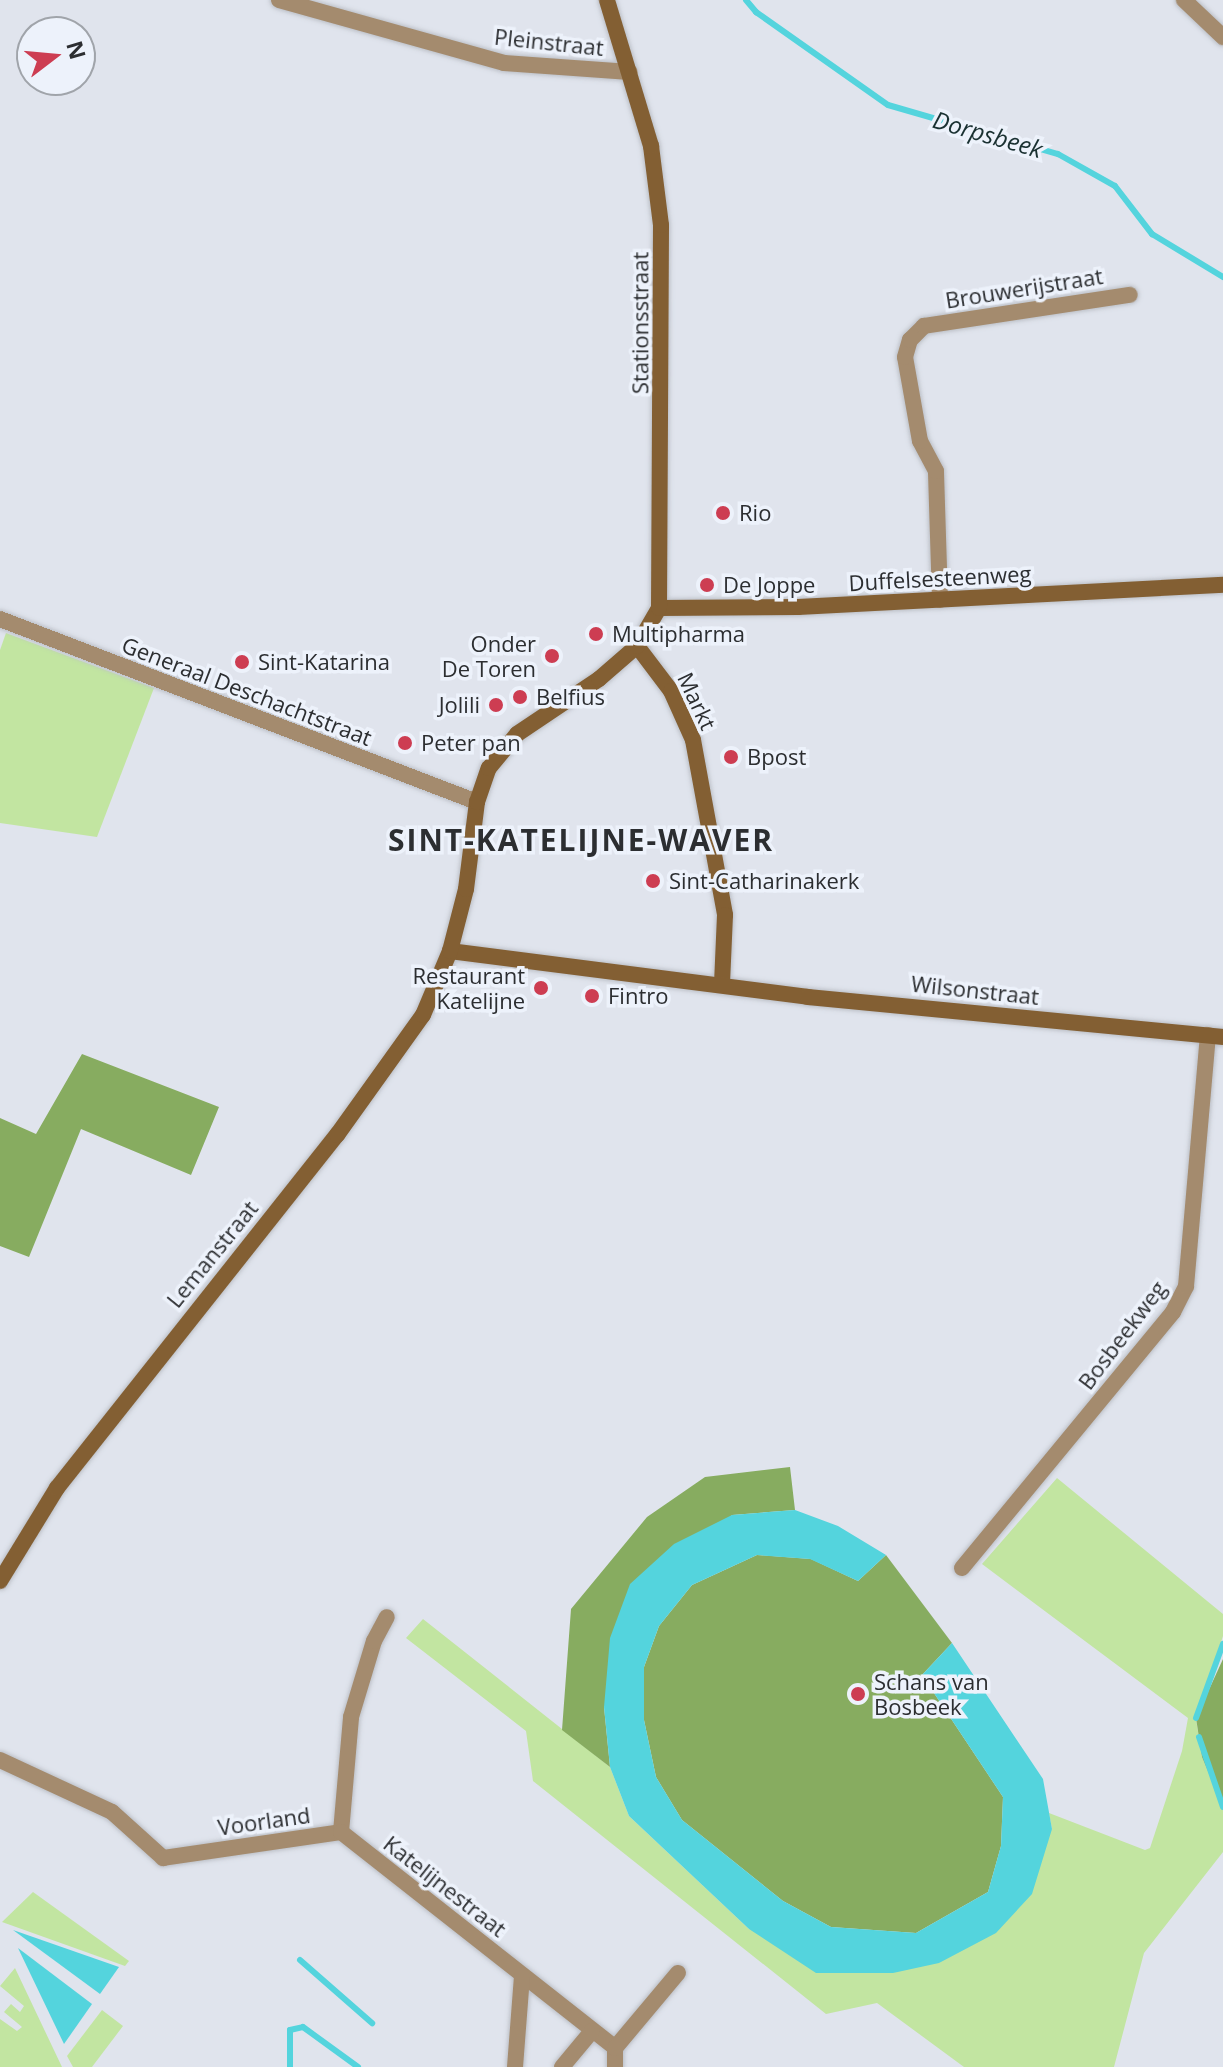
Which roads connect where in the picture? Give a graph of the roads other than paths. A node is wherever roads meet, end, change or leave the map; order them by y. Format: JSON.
{"nodes":[{"id":1,"x":279,"y":0,"type":"edge"},
{"id":2,"x":607,"y":0,"type":"edge"},
{"id":3,"x":1184,"y":0,"type":"edge"},
{"id":4,"x":1223,"y":37,"type":"edge"},
{"id":5,"x":630,"y":72,"type":"junction"},
{"id":6,"x":1130,"y":295,"type":"dead end"},
{"id":7,"x":1223,"y":585,"type":"edge"},
{"id":8,"x":940,"y":600,"type":"junction"},
{"id":9,"x":659,"y":608,"type":"junction"},
{"id":10,"x":0,"y":619,"type":"edge"},
{"id":11,"x":637,"y":646,"type":"junction"},
{"id":12,"x":477,"y":802,"type":"junction"},
{"id":13,"x":450,"y":951,"type":"junction"},
{"id":14,"x":722,"y":983,"type":"junction"},
{"id":15,"x":1215,"y":1036,"type":"edge"},
{"id":16,"x":962,"y":1568,"type":"dead end"},
{"id":17,"x":0,"y":1581,"type":"edge"},
{"id":18,"x":387,"y":1617,"type":"dead end"},
{"id":19,"x":0,"y":1760,"type":"edge"},
{"id":20,"x":341,"y":1832,"type":"junction"},
{"id":21,"x":678,"y":1973,"type":"dead end"},
{"id":22,"x":522,"y":1975,"type":"junction"},
{"id":23,"x":592,"y":2031,"type":"junction"},
{"id":24,"x":615,"y":2048,"type":"junction"},
{"id":25,"x":515,"y":2067,"type":"edge"},
{"id":26,"x":562,"y":2067,"type":"edge"},
{"id":27,"x":615,"y":2067,"type":"edge"}],
"edges":[{"from":1,"to":5,"type":"street","name":"Pleinstraat"},
{"from":2,"to":5,"type":"street","name":"Stationsstraat"},
{"from":3,"to":4,"type":"street"},
{"from":5,"to":9,"type":"street","name":"Stationsstraat"},
{"from":6,"to":8,"type":"street","name":"Brouwerijstraat"},
{"from":7,"to":8,"type":"street","name":"Duffelsesteenweg"},
{"from":8,"to":9,"type":"street","name":"Duffelsesteenweg"},
{"from":9,"to":11,"type":"street","name":"Stationsstraat"},
{"from":10,"to":12,"type":"street","name":"Generaal Deschachtstraat"},
{"from":11,"to":12,"type":"street"},
{"from":11,"to":14,"type":"street","name":"Markt"},
{"from":12,"to":13,"type":"street"},
{"from":13,"to":14,"type":"street"},
{"from":13,"to":17,"type":"street","name":"Lemanstraat"},
{"from":14,"to":15,"type":"street","name":"Wilsonstraat"},
{"from":15,"to":16,"type":"street","name":"Bosbeekweg"},
{"from":18,"to":20,"type":"street","name":"Voorland"},
{"from":19,"to":20,"type":"street","name":"Voorland"},
{"from":20,"to":22,"type":"street","name":"Katelijnestraat"},
{"from":21,"to":24,"type":"street"},
{"from":22,"to":23,"type":"street","name":"Katelijnestraat"},
{"from":22,"to":25,"type":"street"},
{"from":23,"to":24,"type":"street","name":"Katelijnestraat"},
{"from":23,"to":26,"type":"street"},
{"from":24,"to":27,"type":"street"}]}
